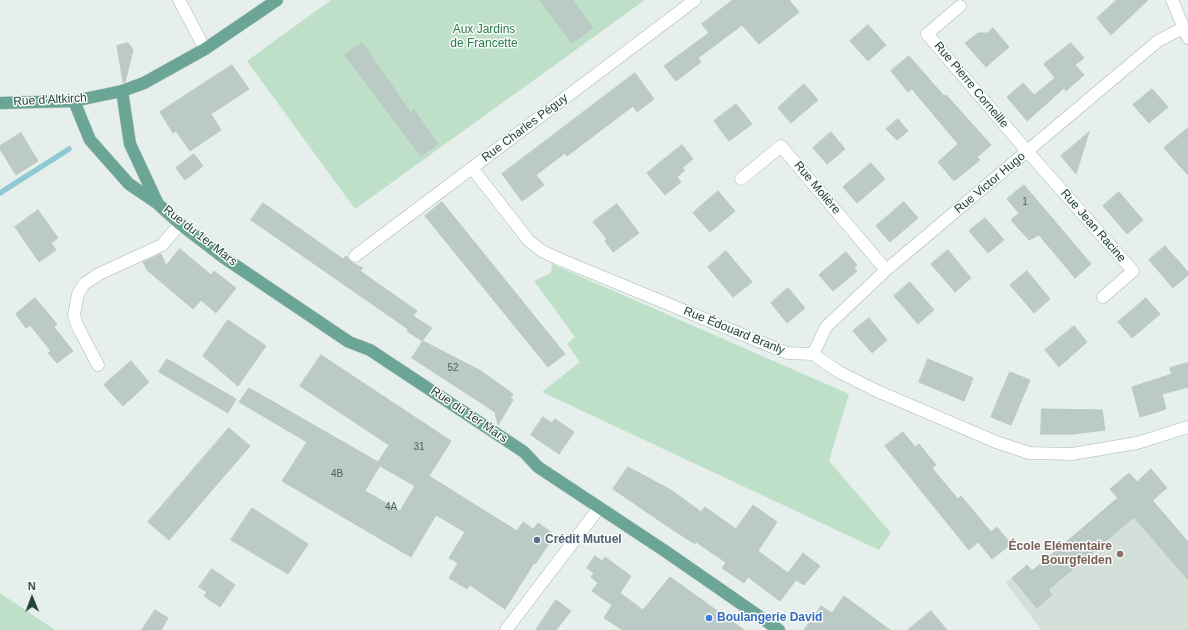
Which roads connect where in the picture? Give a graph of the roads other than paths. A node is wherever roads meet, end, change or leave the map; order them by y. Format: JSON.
{"nodes":[{"id":1,"x":179,"y":0,"type":"edge"},
{"id":2,"x":277,"y":0,"type":"edge"},
{"id":3,"x":695,"y":0,"type":"edge"},
{"id":4,"x":1172,"y":0,"type":"edge"},
{"id":5,"x":960,"y":6,"type":"dead end"},
{"id":6,"x":1186,"y":33,"type":"edge"},
{"id":7,"x":204,"y":49,"type":"junction"},
{"id":8,"x":122,"y":91,"type":"junction"},
{"id":9,"x":74,"y":101,"type":"junction"},
{"id":10,"x":0,"y":103,"type":"edge"},
{"id":11,"x":1028,"y":151,"type":"junction"},
{"id":12,"x":472,"y":168,"type":"junction"},
{"id":13,"x":741,"y":180,"type":"dead end"},
{"id":14,"x":157,"y":203,"type":"junction"},
{"id":15,"x":180,"y":224,"type":"junction"},
{"id":16,"x":355,"y":256,"type":"dead end"},
{"id":17,"x":886,"y":270,"type":"junction"},
{"id":18,"x":1103,"y":297,"type":"dead end"},
{"id":19,"x":813,"y":354,"type":"junction"},
{"id":20,"x":98,"y":365,"type":"dead end"},
{"id":21,"x":1188,"y":428,"type":"edge"},
{"id":22,"x":599,"y":508,"type":"junction"},
{"id":23,"x":506,"y":630,"type":"edge"},
{"id":24,"x":779,"y":630,"type":"edge"}],
"edges":[{"from":1,"to":7,"type":"street"},
{"from":2,"to":7,"type":"main road","name":"Rue d'Altkirch"},
{"from":3,"to":12,"type":"street","name":"Rue Charles Péguy"},
{"from":4,"to":6,"type":"street"},
{"from":5,"to":11,"type":"street","name":"Rue Pierre Corneille"},
{"from":6,"to":11,"type":"street","name":"Rue Victor Hugo"},
{"from":7,"to":8,"type":"main road","name":"Rue d'Altkirch"},
{"from":8,"to":9,"type":"main road","name":"Rue d'Altkirch"},
{"from":8,"to":14,"type":"main road","name":"Rue du 1er Mars"},
{"from":9,"to":10,"type":"main road","name":"Rue d'Altkirch"},
{"from":9,"to":14,"type":"main road","name":"Rue du 1er Mars"},
{"from":11,"to":17,"type":"street","name":"Rue Victor Hugo"},
{"from":11,"to":18,"type":"street","name":"Rue Jean Racine"},
{"from":12,"to":16,"type":"street","name":"Rue Charles Péguy"},
{"from":12,"to":19,"type":"street","name":"Rue Édouard Branly"},
{"from":13,"to":17,"type":"street","name":"Rue Molière"},
{"from":14,"to":15,"type":"main road","name":"Rue du 1er Mars"},
{"from":15,"to":20,"type":"street"},
{"from":15,"to":22,"type":"main road","name":"Rue du 1er Mars"},
{"from":17,"to":19,"type":"street","name":"Rue Victor Hugo"},
{"from":19,"to":21,"type":"street"},
{"from":22,"to":23,"type":"street"},
{"from":22,"to":24,"type":"main road","name":"Rue du 1er Mars"}]}
